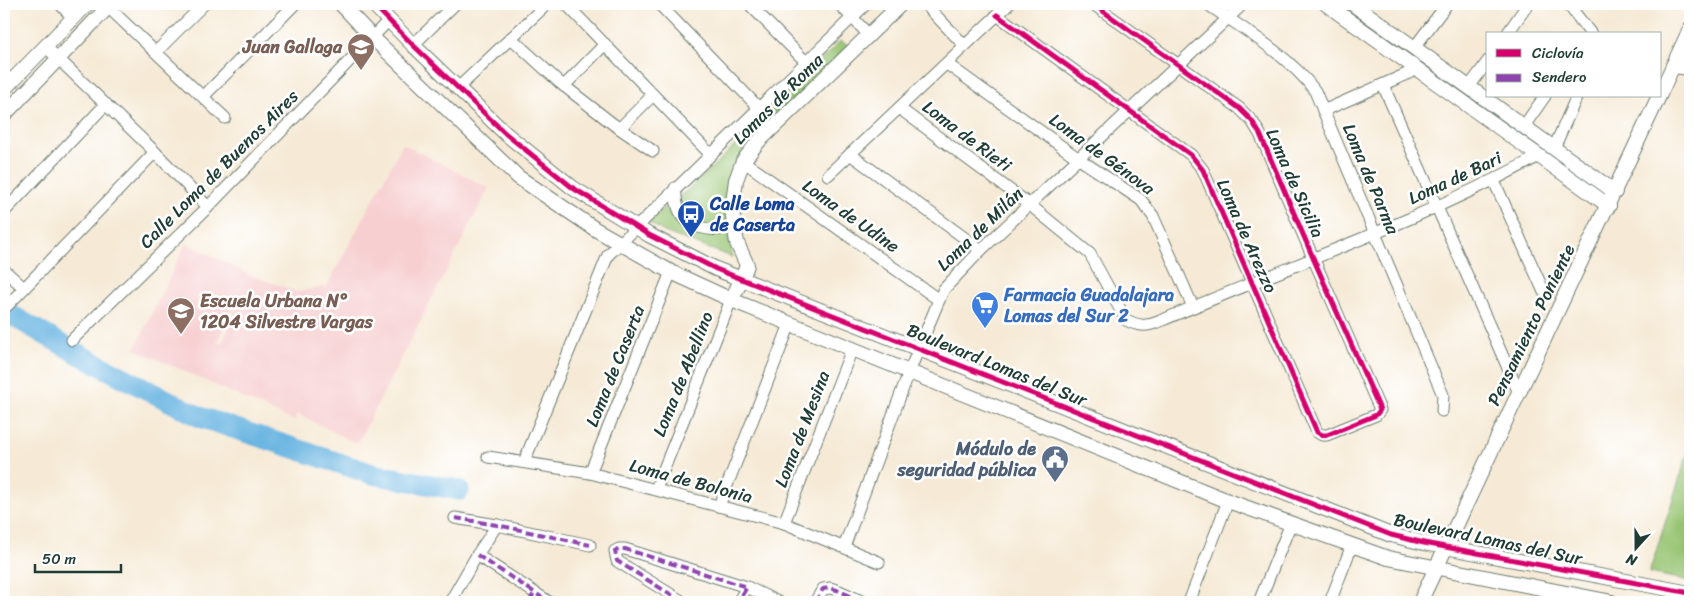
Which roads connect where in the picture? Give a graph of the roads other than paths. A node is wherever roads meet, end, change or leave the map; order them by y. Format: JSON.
{"nodes":[{"id":1,"x":60,"y":4,"type":"edge"},
{"id":2,"x":87,"y":4,"type":"edge"},
{"id":3,"x":204,"y":4,"type":"edge"},
{"id":4,"x":295,"y":4,"type":"edge"},
{"id":5,"x":341,"y":4,"type":"edge"},
{"id":6,"x":373,"y":4,"type":"edge"},
{"id":7,"x":455,"y":4,"type":"edge"},
{"id":8,"x":547,"y":4,"type":"edge"},
{"id":9,"x":566,"y":4,"type":"edge"},
{"id":10,"x":659,"y":4,"type":"edge"},
{"id":11,"x":749,"y":4,"type":"edge"},
{"id":12,"x":839,"y":4,"type":"edge"},
{"id":13,"x":866,"y":4,"type":"edge"},
{"id":14,"x":901,"y":4,"type":"edge"},
{"id":15,"x":925,"y":4,"type":"edge"},
{"id":16,"x":1009,"y":4,"type":"edge"},
{"id":17,"x":1093,"y":4,"type":"edge"},
{"id":18,"x":1207,"y":4,"type":"edge"},
{"id":19,"x":1243,"y":4,"type":"edge"},
{"id":20,"x":1326,"y":4,"type":"edge"},
{"id":21,"x":1447,"y":4,"type":"edge"},
{"id":22,"x":1528,"y":4,"type":"edge"},
{"id":23,"x":1568,"y":4,"type":"edge"},
{"id":24,"x":110,"y":5,"type":"edge"},
{"id":25,"x":1360,"y":6,"type":"edge"},
{"id":26,"x":997,"y":15,"type":"junction"},
{"id":27,"x":852,"y":17,"type":"junction"},
{"id":28,"x":74,"y":18,"type":"junction"},
{"id":29,"x":1227,"y":18,"type":"junction"},
{"id":30,"x":389,"y":20,"type":"junction"},
{"id":31,"x":1690,"y":29,"type":"edge"},
{"id":32,"x":1508,"y":32,"type":"edge"},
{"id":33,"x":1589,"y":32,"type":"edge"},
{"id":34,"x":869,"y":35,"type":"junction"},
{"id":35,"x":372,"y":38,"type":"junction"},
{"id":36,"x":511,"y":38,"type":"junction"},
{"id":37,"x":605,"y":44,"type":"junction"},
{"id":38,"x":413,"y":45,"type":"junction"},
{"id":39,"x":964,"y":45,"type":"junction"},
{"id":40,"x":46,"y":46,"type":"junction"},
{"id":41,"x":1414,"y":48,"type":"junction"},
{"id":42,"x":156,"y":52,"type":"junction"},
{"id":43,"x":58,"y":59,"type":"junction"},
{"id":44,"x":806,"y":62,"type":"junction"},
{"id":45,"x":947,"y":64,"type":"junction"},
{"id":46,"x":1486,"y":64,"type":"edge"},
{"id":47,"x":1178,"y":65,"type":"junction"},
{"id":48,"x":1673,"y":66,"type":"junction"},
{"id":49,"x":1690,"y":68,"type":"edge"},
{"id":50,"x":1418,"y":70,"type":"junction"},
{"id":51,"x":1383,"y":85,"type":"junction"},
{"id":52,"x":564,"y":86,"type":"junction"},
{"id":53,"x":1469,"y":87,"type":"junction"},
{"id":54,"x":4,"y":88,"type":"edge"},
{"id":55,"x":458,"y":88,"type":"junction"},
{"id":56,"x":1662,"y":90,"type":"edge"},
{"id":57,"x":653,"y":94,"type":"junction"},
{"id":58,"x":203,"y":97,"type":"junction"},
{"id":59,"x":1544,"y":98,"type":"edge"},
{"id":60,"x":1577,"y":98,"type":"edge"},
{"id":61,"x":1658,"y":98,"type":"edge"},
{"id":62,"x":106,"y":104,"type":"junction"},
{"id":63,"x":759,"y":108,"type":"junction"},
{"id":64,"x":899,"y":108,"type":"junction"},
{"id":65,"x":1130,"y":111,"type":"junction"},
{"id":66,"x":1323,"y":111,"type":"junction"},
{"id":67,"x":4,"y":115,"type":"edge"},
{"id":68,"x":225,"y":118,"type":"dead end"},
{"id":69,"x":1524,"y":126,"type":"junction"},
{"id":70,"x":620,"y":128,"type":"junction"},
{"id":71,"x":1554,"y":148,"type":"junction"},
{"id":72,"x":653,"y":151,"type":"dead end"},
{"id":73,"x":155,"y":152,"type":"junction"},
{"id":74,"x":710,"y":154,"type":"junction"},
{"id":75,"x":850,"y":154,"type":"junction"},
{"id":76,"x":1540,"y":156,"type":"junction"},
{"id":77,"x":1079,"y":159,"type":"junction"},
{"id":78,"x":743,"y":161,"type":"junction"},
{"id":79,"x":828,"y":175,"type":"dead end"},
{"id":80,"x":1494,"y":181,"type":"junction"},
{"id":81,"x":676,"y":188,"type":"junction"},
{"id":82,"x":1615,"y":192,"type":"junction"},
{"id":83,"x":1030,"y":205,"type":"junction"},
{"id":84,"x":1436,"y":206,"type":"junction"},
{"id":85,"x":1609,"y":206,"type":"junction"},
{"id":86,"x":208,"y":207,"type":"junction"},
{"id":87,"x":4,"y":212,"type":"edge"},
{"id":88,"x":734,"y":226,"type":"junction"},
{"id":89,"x":635,"y":227,"type":"junction"},
{"id":90,"x":1374,"y":233,"type":"junction"},
{"id":91,"x":619,"y":242,"type":"junction"},
{"id":92,"x":981,"y":250,"type":"junction"},
{"id":93,"x":1314,"y":260,"type":"junction"},
{"id":94,"x":4,"y":270,"type":"edge"},
{"id":95,"x":672,"y":272,"type":"junction"},
{"id":96,"x":742,"y":279,"type":"junction"},
{"id":97,"x":1254,"y":284,"type":"junction"},
{"id":98,"x":24,"y":288,"type":"junction"},
{"id":99,"x":1544,"y":292,"type":"dead end"},
{"id":100,"x":731,"y":300,"type":"junction"},
{"id":101,"x":938,"y":300,"type":"junction"},
{"id":102,"x":8,"y":306,"type":"dead end"},
{"id":103,"x":1194,"y":307,"type":"junction"},
{"id":104,"x":1133,"y":323,"type":"joint"},
{"id":105,"x":790,"y":324,"type":"junction"},
{"id":106,"x":72,"y":340,"type":"dead end"},
{"id":107,"x":919,"y":348,"type":"junction"},
{"id":108,"x":852,"y":349,"type":"junction"},
{"id":109,"x":909,"y":372,"type":"junction"},
{"id":110,"x":1519,"y":393,"type":"junction"},
{"id":111,"x":1380,"y":410,"type":"joint"},
{"id":112,"x":1442,"y":411,"type":"dead end"},
{"id":113,"x":488,"y":457,"type":"dead end"},
{"id":114,"x":524,"y":462,"type":"junction"},
{"id":115,"x":590,"y":473,"type":"junction"},
{"id":116,"x":656,"y":489,"type":"junction"},
{"id":117,"x":1228,"y":501,"type":"junction"},
{"id":118,"x":719,"y":506,"type":"junction"},
{"id":119,"x":455,"y":518,"type":"dead end"},
{"id":120,"x":784,"y":523,"type":"junction"},
{"id":121,"x":1290,"y":523,"type":"junction"},
{"id":122,"x":497,"y":525,"type":"junction"},
{"id":123,"x":590,"y":545,"type":"dead end"},
{"id":124,"x":1352,"y":545,"type":"junction"},
{"id":125,"x":1445,"y":547,"type":"junction"},
{"id":126,"x":844,"y":548,"type":"junction"},
{"id":127,"x":477,"y":555,"type":"junction"},
{"id":128,"x":879,"y":562,"type":"dead end"},
{"id":129,"x":1435,"y":568,"type":"junction"},
{"id":130,"x":1590,"y":574,"type":"junction"},
{"id":131,"x":747,"y":587,"type":"junction"},
{"id":132,"x":1690,"y":593,"type":"edge"},
{"id":133,"x":532,"y":597,"type":"edge"},
{"id":134,"x":1579,"y":599,"type":"edge"},
{"id":135,"x":450,"y":602,"type":"edge"},
{"id":136,"x":549,"y":602,"type":"edge"},
{"id":137,"x":683,"y":602,"type":"edge"},
{"id":138,"x":738,"y":602,"type":"edge"},
{"id":139,"x":778,"y":602,"type":"edge"},
{"id":140,"x":815,"y":602,"type":"edge"},
{"id":141,"x":864,"y":602,"type":"edge"},
{"id":142,"x":1189,"y":602,"type":"edge"},
{"id":143,"x":1259,"y":602,"type":"edge"},
{"id":144,"x":1330,"y":602,"type":"edge"},
{"id":145,"x":1420,"y":602,"type":"edge"},
{"id":146,"x":1612,"y":602,"type":"edge"}],
"edges":[{"from":1,"to":28,"type":"street"},
{"from":2,"to":28,"type":"street"},
{"from":3,"to":42,"type":"street"},
{"from":4,"to":58,"type":"street"},
{"from":5,"to":35,"type":"street","name":"Boulevard Lomas del Sur"},
{"from":6,"to":30,"type":"street","name":"Boulevard Lomas del Sur"},
{"from":7,"to":38,"type":"street"},
{"from":8,"to":36,"type":"street"},
{"from":9,"to":37,"type":"street"},
{"from":10,"to":63,"type":"street"},
{"from":11,"to":44,"type":"street"},
{"from":12,"to":27,"type":"street"},
{"from":13,"to":27,"type":"street","name":"Lomas de Roma"},
{"from":14,"to":34,"type":"street","name":"Lomas de Roma"},
{"from":15,"to":39,"type":"street"},
{"from":16,"to":26,"type":"street"},
{"from":17,"to":47,"type":"street","name":"Loma de Sicilia"},
{"from":18,"to":29,"type":"street","name":"Loma de Parma"},
{"from":19,"to":29,"type":"street","name":"Loma de Milán"},
{"from":20,"to":50,"type":"street"},
{"from":21,"to":41,"type":"street"},
{"from":22,"to":32,"type":"street"},
{"from":23,"to":33,"type":"street"},
{"from":24,"to":42,"type":"street"},
{"from":24,"to":43,"type":"street"},
{"from":25,"to":41,"type":"street"},
{"from":26,"to":39,"type":"street"},
{"from":26,"to":65,"type":"street","name":"Loma de Arezzo"},
{"from":27,"to":34,"type":"street"},
{"from":27,"to":44,"type":"street","name":"Lomas de Roma"},
{"from":28,"to":40,"type":"street"},
{"from":29,"to":47,"type":"street","name":"Loma de Milán"},
{"from":29,"to":66,"type":"street","name":"Loma de Parma"},
{"from":30,"to":35,"type":"street","name":"Calle Loma de Buenos Aires"},
{"from":30,"to":38,"type":"street","name":"Boulevard Lomas del Sur"},
{"from":31,"to":48,"type":"street","name":"Pensamiento Poniente"},
{"from":34,"to":78,"type":"street","name":"Lomas de Roma"},
{"from":35,"to":86,"type":"street","name":"Calle Loma de Buenos Aires"},
{"from":35,"to":91,"type":"street","name":"Boulevard Lomas del Sur"},
{"from":36,"to":52,"type":"street"},
{"from":36,"to":55,"type":"street"},
{"from":37,"to":52,"type":"street"},
{"from":37,"to":57,"type":"street"},
{"from":38,"to":55,"type":"street","name":"Boulevard Lomas del Sur"},
{"from":39,"to":45,"type":"street"},
{"from":40,"to":43,"type":"street"},
{"from":40,"to":54,"type":"street"},
{"from":41,"to":53,"type":"street"},
{"from":42,"to":58,"type":"street"},
{"from":43,"to":62,"type":"street"},
{"from":43,"to":67,"type":"street"},
{"from":44,"to":63,"type":"street","name":"Lomas de Roma"},
{"from":45,"to":64,"type":"street"},
{"from":45,"to":77,"type":"street","name":"Loma de Génova"},
{"from":46,"to":53,"type":"street"},
{"from":47,"to":65,"type":"street","name":"Loma de Milán"},
{"from":47,"to":93,"type":"street","name":"Loma de Sicilia"},
{"from":48,"to":49,"type":"street"},
{"from":48,"to":56,"type":"street","name":"Pensamiento Poniente"},
{"from":50,"to":51,"type":"street"},
{"from":50,"to":76,"type":"street"},
{"from":51,"to":66,"type":"street"},
{"from":51,"to":84,"type":"street"},
{"from":52,"to":70,"type":"street"},
{"from":53,"to":69,"type":"street"},
{"from":55,"to":89,"type":"street","name":"Boulevard Lomas del Sur"},
{"from":57,"to":70,"type":"street"},
{"from":57,"to":74,"type":"street"},
{"from":58,"to":68,"type":"street"},
{"from":59,"to":69,"type":"street"},
{"from":60,"to":71,"type":"street"},
{"from":61,"to":82,"type":"street","name":"Pensamiento Poniente"},
{"from":62,"to":73,"type":"street"},
{"from":62,"to":87,"type":"street"},
{"from":63,"to":74,"type":"street","name":"Lomas de Roma"},
{"from":64,"to":75,"type":"street"},
{"from":64,"to":83,"type":"street","name":"Loma de Rieti"},
{"from":65,"to":77,"type":"street","name":"Loma de Milán"},
{"from":65,"to":97,"type":"street","name":"Loma de Arezzo"},
{"from":66,"to":90,"type":"street","name":"Loma de Parma"},
{"from":69,"to":71,"type":"street"},
{"from":70,"to":72,"type":"street"},
{"from":71,"to":82,"type":"street"},
{"from":73,"to":86,"type":"street"},
{"from":73,"to":98,"type":"street"},
{"from":74,"to":81,"type":"street","name":"Lomas de Roma"},
{"from":75,"to":79,"type":"street"},
{"from":75,"to":92,"type":"street"},
{"from":76,"to":80,"type":"street","name":"Loma de Bari"},
{"from":76,"to":85,"type":"street"},
{"from":77,"to":83,"type":"street","name":"Loma de Milán"},
{"from":77,"to":103,"type":"street","name":"Loma de Génova"},
{"from":78,"to":88,"type":"street","name":"Lomas de Roma"},
{"from":78,"to":101,"type":"street","name":"Loma de Udine"},
{"from":80,"to":84,"type":"street","name":"Loma de Bari"},
{"from":80,"to":99,"type":"street"},
{"from":81,"to":88,"type":"street"},
{"from":81,"to":89,"type":"street","name":"Lomas de Roma"},
{"from":82,"to":85,"type":"street","name":"Pensamiento Poniente"},
{"from":83,"to":92,"type":"street","name":"Loma de Milán"},
{"from":83,"to":104,"type":"street","name":"Loma de Rieti"},
{"from":84,"to":90,"type":"street","name":"Loma de Bari"},
{"from":84,"to":110,"type":"street"},
{"from":85,"to":110,"type":"street","name":"Pensamiento Poniente"},
{"from":86,"to":106,"type":"street","name":"Calle Loma de Buenos Aires"},
{"from":88,"to":96,"type":"street","name":"Lomas de Roma"},
{"from":89,"to":91,"type":"street","name":"Lomas de Roma"},
{"from":89,"to":96,"type":"street","name":"Boulevard Lomas del Sur"},
{"from":90,"to":93,"type":"street","name":"Loma de Bari"},
{"from":90,"to":112,"type":"street","name":"Loma de Parma"},
{"from":91,"to":95,"type":"street","name":"Boulevard Lomas del Sur"},
{"from":91,"to":114,"type":"street","name":"Lomas de Roma"},
{"from":92,"to":101,"type":"street","name":"Loma de Milán"},
{"from":93,"to":97,"type":"street","name":"Loma de Bari"},
{"from":93,"to":111,"type":"street","name":"Loma de Sicilia"},
{"from":94,"to":98,"type":"street"},
{"from":95,"to":100,"type":"street","name":"Boulevard Lomas del Sur"},
{"from":95,"to":115,"type":"street","name":"Loma de Caserta"},
{"from":96,"to":100,"type":"street","name":"Lomas de Roma"},
{"from":96,"to":107,"type":"street","name":"Boulevard Lomas del Sur"},
{"from":97,"to":103,"type":"street","name":"Loma de Bari"},
{"from":97,"to":111,"type":"street","name":"Loma de Arezzo"},
{"from":98,"to":102,"type":"street"},
{"from":100,"to":105,"type":"street","name":"Boulevard Lomas del Sur"},
{"from":100,"to":116,"type":"street","name":"Loma de Abellino"},
{"from":101,"to":107,"type":"street","name":"Loma de Milán"},
{"from":103,"to":104,"type":"street","name":"Loma de Bari"},
{"from":105,"to":108,"type":"street","name":"Boulevard Lomas del Sur"},
{"from":105,"to":118,"type":"street"},
{"from":107,"to":109,"type":"street","name":"Loma de Milán"},
{"from":107,"to":125,"type":"street","name":"Boulevard Lomas del Sur"},
{"from":108,"to":109,"type":"street","name":"Boulevard Lomas del Sur"},
{"from":108,"to":120,"type":"street","name":"Loma de Mesina"},
{"from":109,"to":117,"type":"street","name":"Boulevard Lomas del Sur"},
{"from":109,"to":126,"type":"street","name":"Loma de Milán"},
{"from":110,"to":125,"type":"street","name":"Pensamiento Poniente"},
{"from":113,"to":114,"type":"street","name":"Loma de Bolonia"},
{"from":114,"to":115,"type":"street","name":"Loma de Bolonia"},
{"from":115,"to":116,"type":"street","name":"Loma de Bolonia"},
{"from":116,"to":118,"type":"street","name":"Loma de Bolonia"},
{"from":117,"to":121,"type":"street","name":"Boulevard Lomas del Sur"},
{"from":117,"to":142,"type":"street"},
{"from":118,"to":120,"type":"street","name":"Loma de Bolonia"},
{"from":119,"to":122,"type":"street"},
{"from":120,"to":126,"type":"street","name":"Loma de Bolonia"},
{"from":121,"to":124,"type":"street","name":"Boulevard Lomas del Sur"},
{"from":121,"to":143,"type":"street"},
{"from":122,"to":123,"type":"street"},
{"from":122,"to":127,"type":"street"},
{"from":124,"to":129,"type":"street","name":"Boulevard Lomas del Sur"},
{"from":124,"to":144,"type":"street"},
{"from":125,"to":129,"type":"street","name":"Pensamiento Poniente"},
{"from":125,"to":130,"type":"street","name":"Boulevard Lomas del Sur"},
{"from":126,"to":128,"type":"street","name":"Loma de Bolonia"},
{"from":127,"to":133,"type":"street"},
{"from":127,"to":135,"type":"street"},
{"from":129,"to":134,"type":"street","name":"Boulevard Lomas del Sur"},
{"from":129,"to":145,"type":"street","name":"Pensamiento Poniente"},
{"from":130,"to":132,"type":"street","name":"Boulevard Lomas del Sur"},
{"from":130,"to":134,"type":"street"},
{"from":131,"to":137,"type":"street"},
{"from":131,"to":138,"type":"street"},
{"from":131,"to":139,"type":"street"},
{"from":133,"to":136,"type":"street"},
{"from":134,"to":146,"type":"street","name":"Boulevard Lomas del Sur"},
{"from":140,"to":141,"type":"street"}]}
